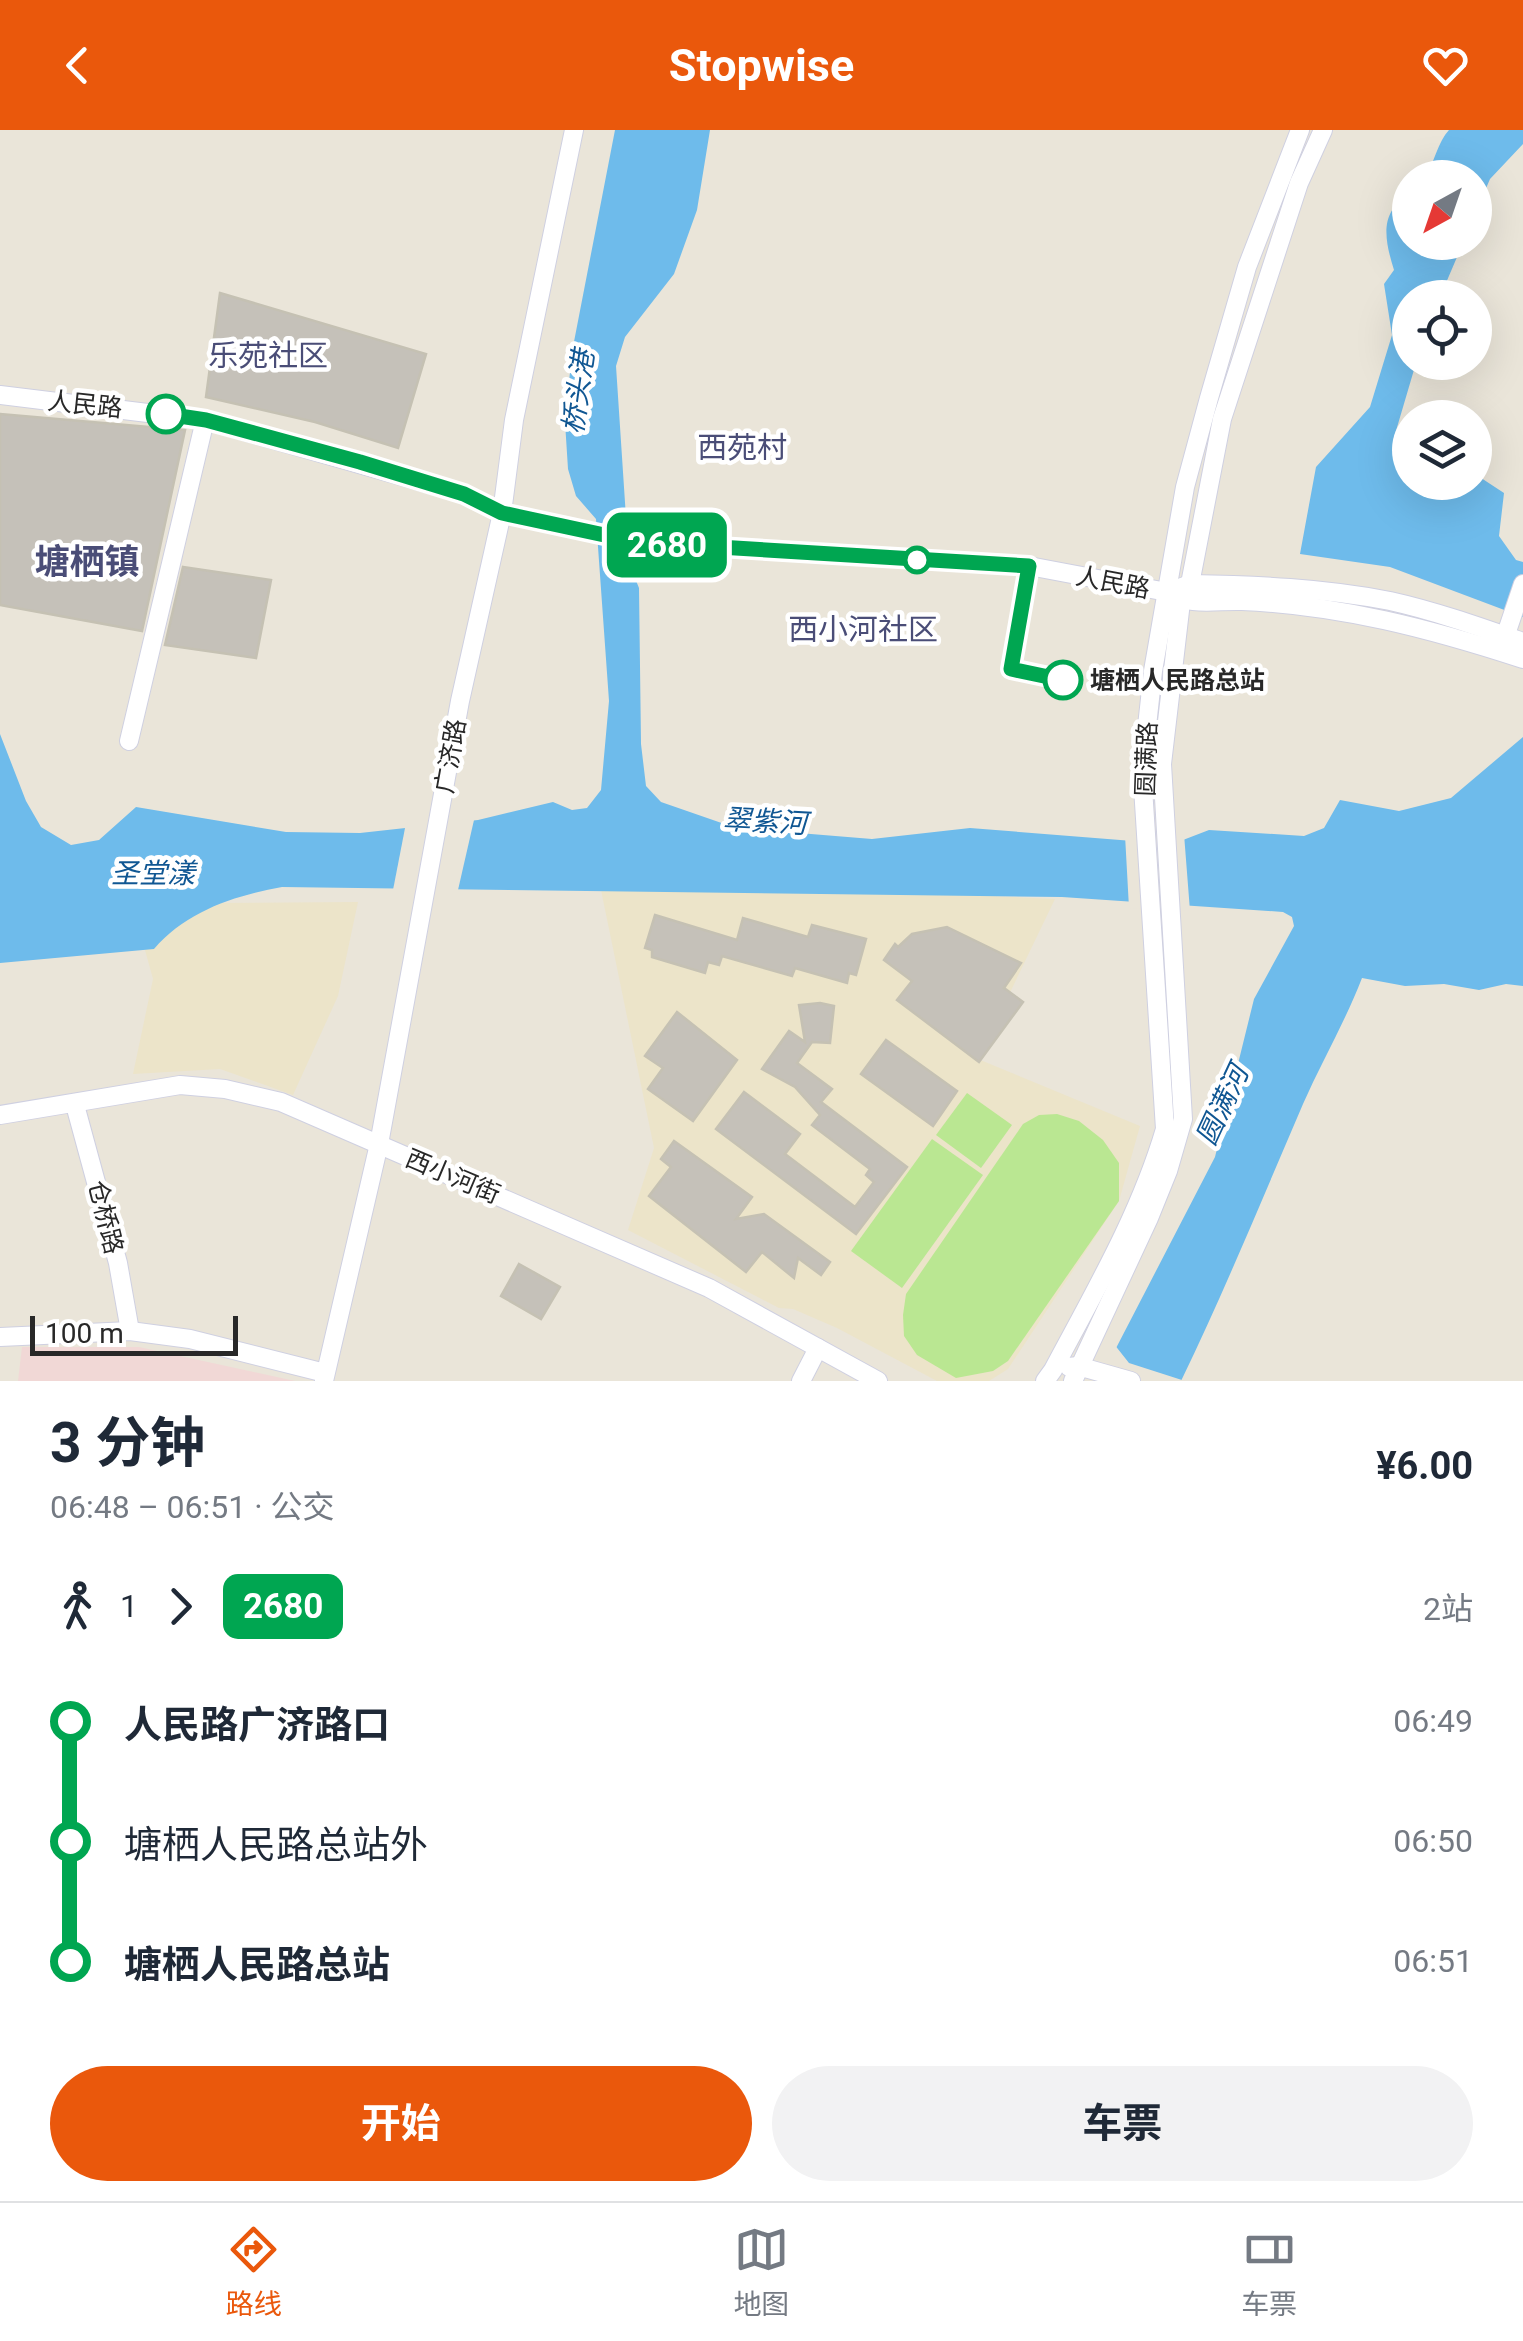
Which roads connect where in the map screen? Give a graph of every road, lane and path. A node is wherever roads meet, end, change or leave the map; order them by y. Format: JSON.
{"nodes":[{"id":1,"x":574,"y":130,"type":"edge"},
{"id":2,"x":1300,"y":130,"type":"edge"},
{"id":3,"x":1323,"y":130,"type":"edge"},
{"id":4,"x":0,"y":395,"type":"edge"},
{"id":5,"x":206,"y":420,"type":"junction"},
{"id":6,"x":502,"y":513,"type":"junction"},
{"id":7,"x":1190,"y":584,"type":"junction"},
{"id":8,"x":1523,"y":584,"type":"edge"},
{"id":9,"x":1174,"y":597,"type":"junction"},
{"id":10,"x":1510,"y":643,"type":"edge"},
{"id":11,"x":1523,"y":659,"type":"edge"},
{"id":12,"x":130,"y":741,"type":"dead end"},
{"id":13,"x":75,"y":1104,"type":"junction"},
{"id":14,"x":0,"y":1115,"type":"edge"},
{"id":15,"x":379,"y":1144,"type":"junction"},
{"id":16,"x":130,"y":1331,"type":"junction"},
{"id":17,"x":0,"y":1337,"type":"edge"},
{"id":18,"x":818,"y":1348,"type":"junction"},
{"id":19,"x":1076,"y":1373,"type":"edge"},
{"id":20,"x":325,"y":1377,"type":"edge"},
{"id":21,"x":1053,"y":1377,"type":"edge"},
{"id":22,"x":801,"y":1381,"type":"edge"},
{"id":23,"x":878,"y":1381,"type":"edge"},
{"id":24,"x":1131,"y":1381,"type":"edge"}],
"edges":[{"from":1,"to":6,"type":"street","name":"广济路"},
{"from":2,"to":9,"type":"street","name":"圆满路"},
{"from":3,"to":7,"type":"street"},
{"from":4,"to":5,"type":"street","name":"人民路"},
{"from":5,"to":6,"type":"street","name":"人民路"},
{"from":5,"to":12,"type":"street"},
{"from":6,"to":9,"type":"street","name":"人民路"},
{"from":6,"to":15,"type":"street","name":"广济路"},
{"from":7,"to":9,"type":"street","name":"人民路"},
{"from":7,"to":10,"type":"street","name":"人民路"},
{"from":8,"to":10,"type":"street"},
{"from":9,"to":10,"type":"street","name":"人民路"},
{"from":9,"to":19,"type":"street","name":"圆满路"},
{"from":9,"to":21,"type":"street","name":"圆满路"},
{"from":10,"to":11,"type":"street","name":"人民路"},
{"from":13,"to":14,"type":"street","name":"西小河街"},
{"from":13,"to":15,"type":"street","name":"西小河街"},
{"from":13,"to":16,"type":"street","name":"仓桥路"},
{"from":15,"to":18,"type":"street","name":"西小河街"},
{"from":15,"to":20,"type":"street","name":"广济路"},
{"from":16,"to":17,"type":"street"},
{"from":16,"to":20,"type":"street"},
{"from":18,"to":22,"type":"street"},
{"from":18,"to":23,"type":"street","name":"西小河街"},
{"from":19,"to":21,"type":"street"},
{"from":19,"to":24,"type":"street"}]}
